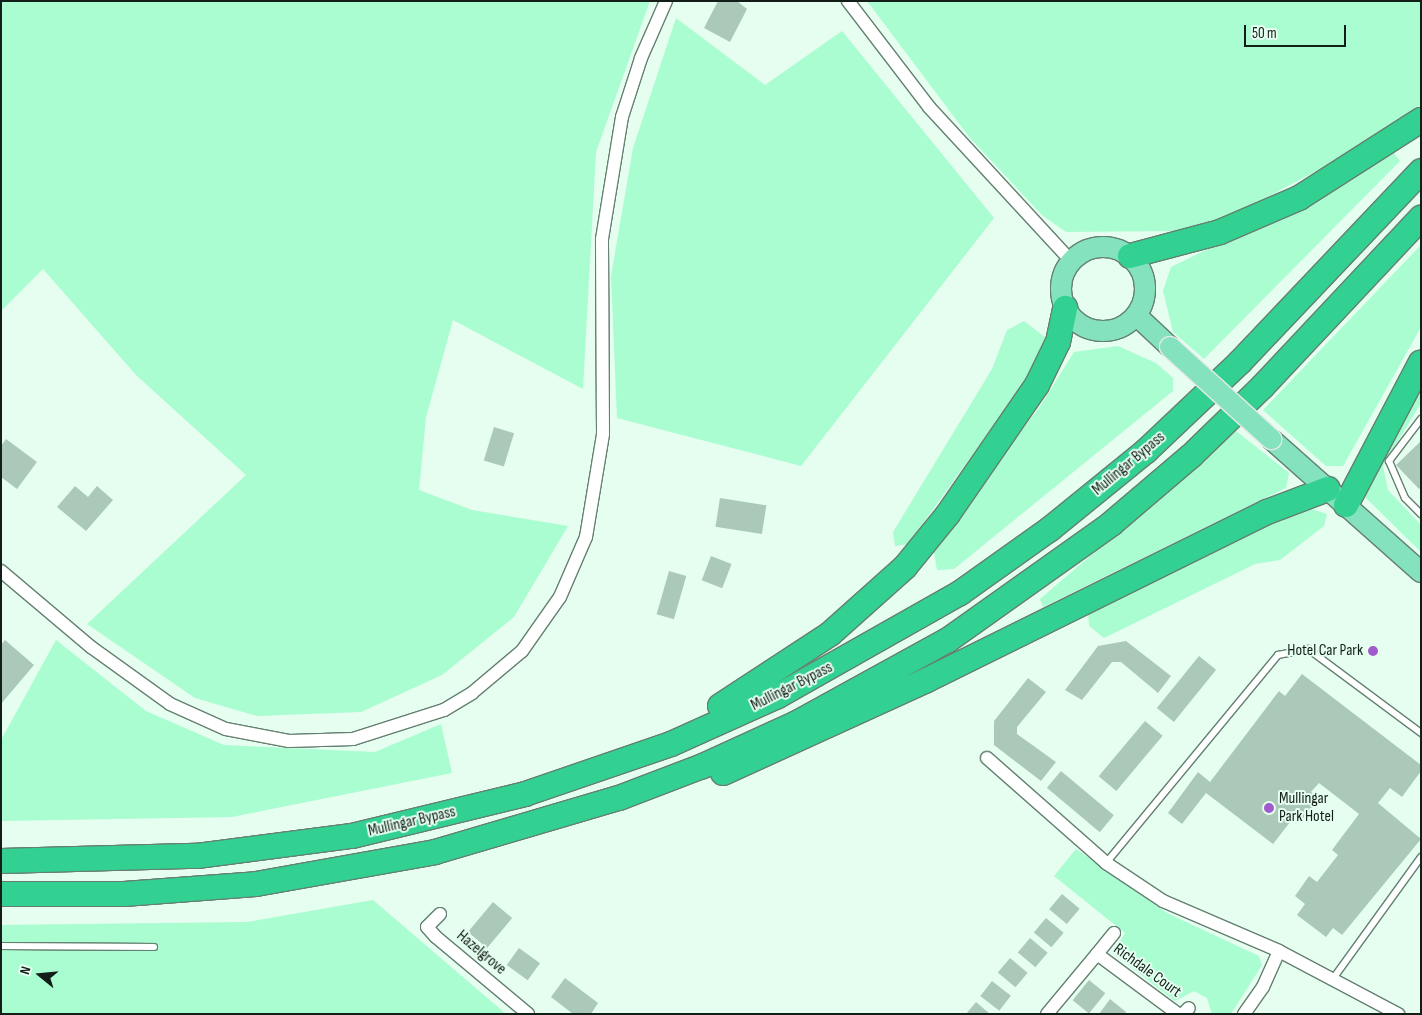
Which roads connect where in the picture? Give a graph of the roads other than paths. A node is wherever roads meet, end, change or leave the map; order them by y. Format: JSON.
{"nodes":[{"id":1,"x":666,"y":1,"type":"edge"},
{"id":2,"x":848,"y":1,"type":"edge"},
{"id":3,"x":1421,"y":120,"type":"edge"},
{"id":4,"x":1421,"y":171,"type":"edge"},
{"id":5,"x":1421,"y":218,"type":"edge"},
{"id":6,"x":1130,"y":256,"type":"junction"},
{"id":7,"x":1071,"y":261,"type":"junction"},
{"id":8,"x":1065,"y":308,"type":"junction"},
{"id":9,"x":1136,"y":316,"type":"junction"},
{"id":10,"x":1421,"y":362,"type":"edge"},
{"id":11,"x":1421,"y":419,"type":"edge"},
{"id":12,"x":1328,"y":489,"type":"junction"},
{"id":13,"x":1346,"y":504,"type":"junction"},
{"id":14,"x":1421,"y":514,"type":"edge"},
{"id":15,"x":1,"y":571,"type":"edge"},
{"id":16,"x":1421,"y":572,"type":"edge"},
{"id":17,"x":1421,"y":733,"type":"edge"},
{"id":18,"x":987,"y":758,"type":"dead end"},
{"id":19,"x":525,"y":794,"type":"junction"},
{"id":20,"x":515,"y":832,"type":"junction"},
{"id":21,"x":1421,"y":857,"type":"edge"},
{"id":22,"x":1,"y":861,"type":"edge"},
{"id":23,"x":1106,"y":863,"type":"junction"},
{"id":24,"x":1,"y":894,"type":"edge"},
{"id":25,"x":440,"y":914,"type":"dead end"},
{"id":26,"x":1114,"y":933,"type":"dead end"},
{"id":27,"x":1,"y":946,"type":"edge"},
{"id":28,"x":154,"y":947,"type":"dead end"},
{"id":29,"x":1279,"y":951,"type":"junction"},
{"id":30,"x":1097,"y":954,"type":"junction"},
{"id":31,"x":1332,"y":980,"type":"junction"},
{"id":32,"x":1183,"y":1012,"type":"edge"},
{"id":33,"x":528,"y":1014,"type":"edge"},
{"id":34,"x":1047,"y":1014,"type":"edge"},
{"id":35,"x":1244,"y":1014,"type":"edge"},
{"id":36,"x":1398,"y":1014,"type":"edge"}],
"edges":[{"from":1,"to":15,"type":"street"},
{"from":2,"to":7,"type":"street"},
{"from":3,"to":6,"type":"highway"},
{"from":4,"to":19,"type":"highway","name":"Mullingar Bypass"},
{"from":5,"to":20,"type":"highway","name":"Mullingar Bypass"},
{"from":6,"to":7,"type":"main road"},
{"from":6,"to":9,"type":"main road"},
{"from":7,"to":8,"type":"main road"},
{"from":8,"to":9,"type":"main road"},
{"from":8,"to":19,"type":"highway"},
{"from":9,"to":12,"type":"main road","bridge":true},
{"from":10,"to":13,"type":"highway"},
{"from":11,"to":14,"type":"lane"},
{"from":12,"to":13,"type":"main road"},
{"from":12,"to":20,"type":"highway"},
{"from":13,"to":16,"type":"main road"},
{"from":17,"to":23,"type":"lane"},
{"from":18,"to":23,"type":"street"},
{"from":19,"to":22,"type":"highway","name":"Mullingar Bypass"},
{"from":20,"to":24,"type":"highway","name":"Mullingar Bypass"},
{"from":21,"to":31,"type":"lane"},
{"from":23,"to":29,"type":"street"},
{"from":25,"to":33,"type":"street","name":"Hazelgrove"},
{"from":26,"to":30,"type":"street","name":"Richdale Court"},
{"from":27,"to":28,"type":"lane"},
{"from":29,"to":31,"type":"street"},
{"from":29,"to":35,"type":"street"},
{"from":30,"to":32,"type":"street","name":"Richdale Court"},
{"from":30,"to":34,"type":"street","name":"Richdale Court"},
{"from":31,"to":36,"type":"street"}]}
